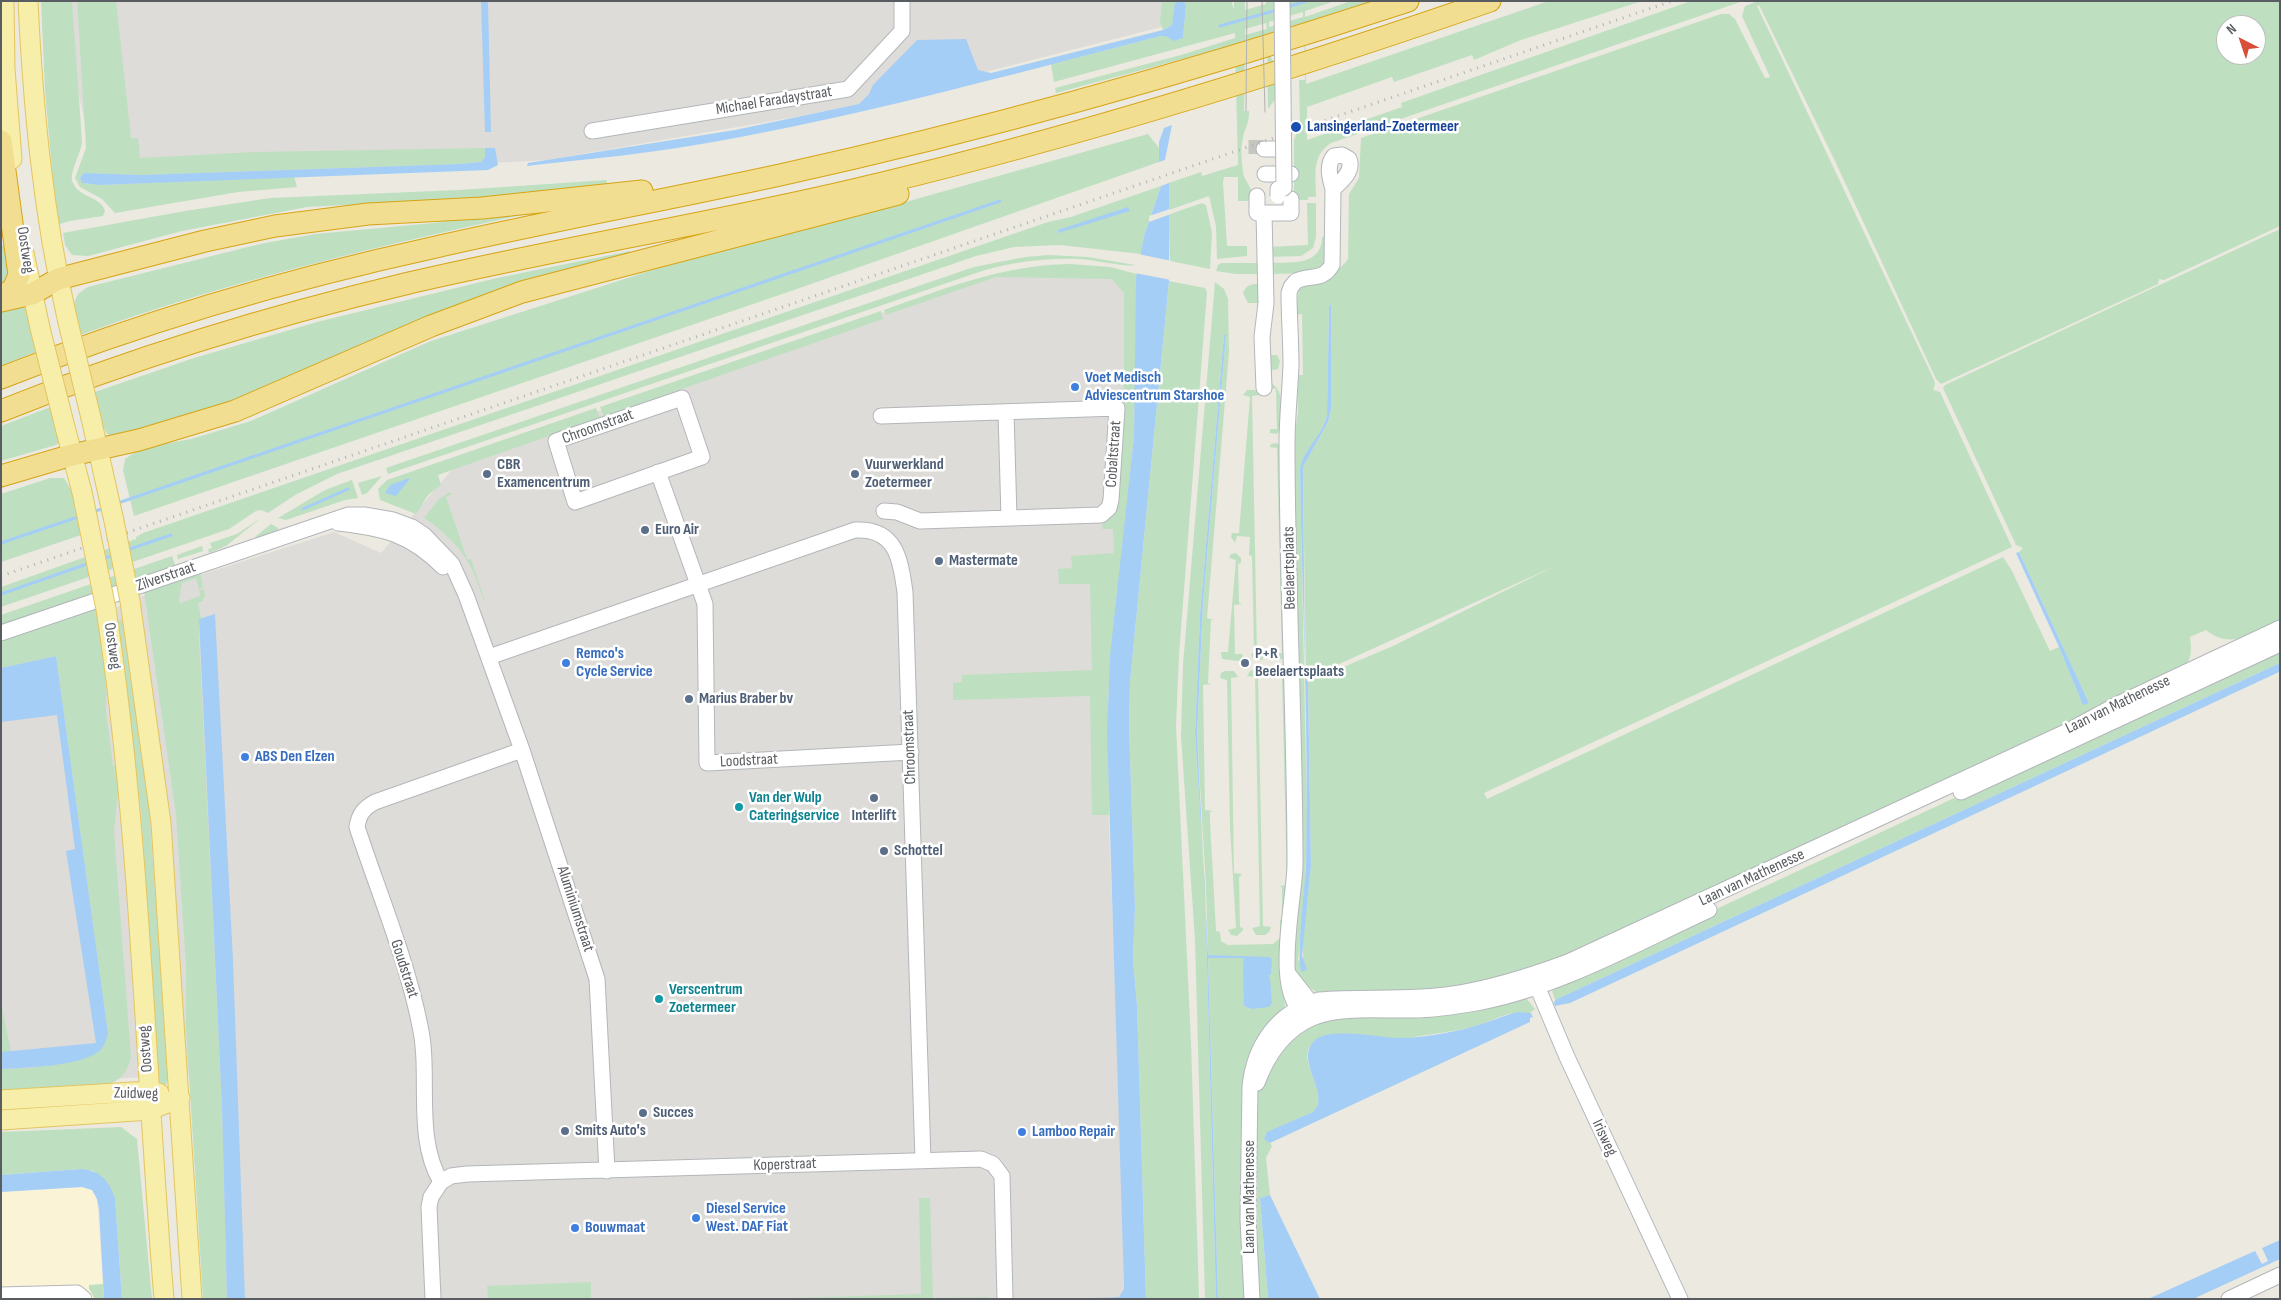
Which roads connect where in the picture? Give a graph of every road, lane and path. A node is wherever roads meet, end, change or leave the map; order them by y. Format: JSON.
{"nodes":[{"id":1,"x":4,"y":1,"type":"edge"},
{"id":2,"x":28,"y":1,"type":"edge"},
{"id":3,"x":902,"y":1,"type":"edge"},
{"id":4,"x":1282,"y":1,"type":"edge"},
{"id":5,"x":1408,"y":1,"type":"edge"},
{"id":6,"x":1490,"y":1,"type":"edge"},
{"id":7,"x":1303,"y":72,"type":"dead end"},
{"id":8,"x":1284,"y":73,"type":"junction"},
{"id":9,"x":1138,"y":115,"type":"junction"},
{"id":10,"x":592,"y":131,"type":"dead end"},
{"id":11,"x":1,"y":141,"type":"edge"},
{"id":12,"x":1279,"y":145,"type":"junction"},
{"id":13,"x":774,"y":176,"type":"junction"},
{"id":14,"x":1333,"y":189,"type":"dead end"},
{"id":15,"x":1257,"y":196,"type":"dead end"},
{"id":16,"x":1283,"y":202,"type":"junction"},
{"id":17,"x":58,"y":279,"type":"junction"},
{"id":18,"x":32,"y":294,"type":"junction"},
{"id":19,"x":1,"y":299,"type":"edge"},
{"id":20,"x":1290,"y":318,"type":"junction"},
{"id":21,"x":1264,"y":319,"type":"junction"},
{"id":22,"x":1,"y":378,"type":"edge"},
{"id":23,"x":1264,"y":388,"type":"dead end"},
{"id":24,"x":1,"y":411,"type":"edge"},
{"id":25,"x":1006,"y":412,"type":"junction"},
{"id":26,"x":881,"y":416,"type":"dead end"},
{"id":27,"x":98,"y":451,"type":"junction"},
{"id":28,"x":72,"y":455,"type":"junction"},
{"id":29,"x":658,"y":472,"type":"junction"},
{"id":30,"x":1,"y":476,"type":"edge"},
{"id":31,"x":884,"y":511,"type":"dead end"},
{"id":32,"x":1010,"y":518,"type":"junction"},
{"id":33,"x":698,"y":584,"type":"junction"},
{"id":34,"x":2280,"y":628,"type":"edge"},
{"id":35,"x":1,"y":634,"type":"edge"},
{"id":36,"x":2280,"y":644,"type":"edge"},
{"id":37,"x":489,"y":657,"type":"junction"},
{"id":38,"x":522,"y":750,"type":"junction"},
{"id":39,"x":911,"y":752,"type":"junction"},
{"id":40,"x":1535,"y":981,"type":"junction"},
{"id":41,"x":1304,"y":1006,"type":"junction"},
{"id":42,"x":1311,"y":1018,"type":"junction"},
{"id":43,"x":1251,"y":1095,"type":"junction"},
{"id":44,"x":180,"y":1098,"type":"junction"},
{"id":45,"x":1,"y":1100,"type":"edge"},
{"id":46,"x":149,"y":1100,"type":"junction"},
{"id":47,"x":1,"y":1120,"type":"edge"},
{"id":48,"x":923,"y":1160,"type":"junction"},
{"id":49,"x":607,"y":1171,"type":"junction"},
{"id":50,"x":441,"y":1182,"type":"junction"},
{"id":51,"x":2280,"y":1275,"type":"edge"},
{"id":52,"x":1,"y":1295,"type":"edge"},
{"id":53,"x":84,"y":1299,"type":"edge"},
{"id":54,"x":164,"y":1299,"type":"edge"},
{"id":55,"x":192,"y":1299,"type":"edge"},
{"id":56,"x":433,"y":1299,"type":"edge"},
{"id":57,"x":1005,"y":1299,"type":"edge"},
{"id":58,"x":1252,"y":1299,"type":"edge"},
{"id":59,"x":1680,"y":1299,"type":"edge"},
{"id":60,"x":2229,"y":1299,"type":"edge"}],
"edges":[{"from":1,"to":18,"type":"main road","name":"Oostweg"},
{"from":2,"to":17,"type":"main road","name":"Oostweg"},
{"from":3,"to":10,"type":"street","name":"Michael Faradaystraat"},
{"from":4,"to":8,"type":"street","bridge":true},
{"from":5,"to":13,"type":"highway"},
{"from":6,"to":9,"type":"highway"},
{"from":7,"to":8,"type":"street"},
{"from":8,"to":12,"type":"street","bridge":true},
{"from":9,"to":24,"type":"highway"},
{"from":9,"to":27,"type":"highway"},
{"from":11,"to":19,"type":"highway"},
{"from":12,"to":16,"type":"street"},
{"from":12,"to":16,"type":"street","bridge":true},
{"from":13,"to":17,"type":"highway"},
{"from":13,"to":22,"type":"highway"},
{"from":14,"to":20,"type":"street","name":"Beelaertsplaats"},
{"from":15,"to":16,"type":"street"},
{"from":16,"to":21,"type":"street"},
{"from":17,"to":18,"type":"highway"},
{"from":17,"to":27,"type":"main road","name":"Oostweg","bridge":true},
{"from":18,"to":19,"type":"highway"},
{"from":18,"to":28,"type":"main road","name":"Oostweg","bridge":true},
{"from":20,"to":21,"type":"street"},
{"from":20,"to":41,"type":"street","name":"Beelaertsplaats"},
{"from":21,"to":23,"type":"street"},
{"from":25,"to":26,"type":"street","name":"Cobaltstraat"},
{"from":25,"to":32,"type":"street"},
{"from":25,"to":32,"type":"street","name":"Cobaltstraat"},
{"from":27,"to":28,"type":"highway"},
{"from":27,"to":44,"type":"main road","name":"Oostweg","bridge":true},
{"from":28,"to":30,"type":"highway"},
{"from":28,"to":46,"type":"main road","name":"Oostweg","bridge":true},
{"from":29,"to":29,"type":"street","name":"Chroomstraat"},
{"from":29,"to":33,"type":"street"},
{"from":31,"to":32,"type":"street","name":"Cobaltstraat"},
{"from":33,"to":37,"type":"street","name":"Chroomstraat"},
{"from":33,"to":39,"type":"street","name":"Loodstraat"},
{"from":33,"to":39,"type":"street","name":"Chroomstraat"},
{"from":34,"to":40,"type":"street","name":"Laan van Mathenesse"},
{"from":35,"to":37,"type":"street","name":"Zilverstraat"},
{"from":36,"to":40,"type":"street","name":"Laan van Mathenesse"},
{"from":37,"to":38,"type":"street","name":"Aluminiumstraat"},
{"from":38,"to":49,"type":"street","name":"Aluminiumstraat"},
{"from":38,"to":50,"type":"street","name":"Goudstraat"},
{"from":39,"to":48,"type":"street","name":"Chroomstraat"},
{"from":40,"to":41,"type":"street","name":"Laan van Mathenesse"},
{"from":40,"to":42,"type":"street","name":"Laan van Mathenesse"},
{"from":40,"to":59,"type":"street","name":"Irisweg"},
{"from":41,"to":42,"type":"street","name":"Beelaertsplaats"},
{"from":41,"to":43,"type":"street","name":"Laan van Mathenesse"},
{"from":42,"to":43,"type":"street","name":"Laan van Mathenesse"},
{"from":43,"to":58,"type":"street","name":"Laan van Mathenesse"},
{"from":44,"to":46,"type":"main road","name":"Zuidweg"},
{"from":44,"to":55,"type":"main road","name":"Oostweg"},
{"from":45,"to":46,"type":"main road","name":"Zuidweg"},
{"from":46,"to":47,"type":"main road","name":"Zuidweg"},
{"from":46,"to":54,"type":"main road","name":"Oostweg"},
{"from":48,"to":49,"type":"street","name":"Koperstraat"},
{"from":48,"to":57,"type":"street","name":"Koperstraat"},
{"from":49,"to":50,"type":"street","name":"Koperstraat"},
{"from":50,"to":56,"type":"street"},
{"from":51,"to":60,"type":"street"},
{"from":52,"to":53,"type":"street"}]}
